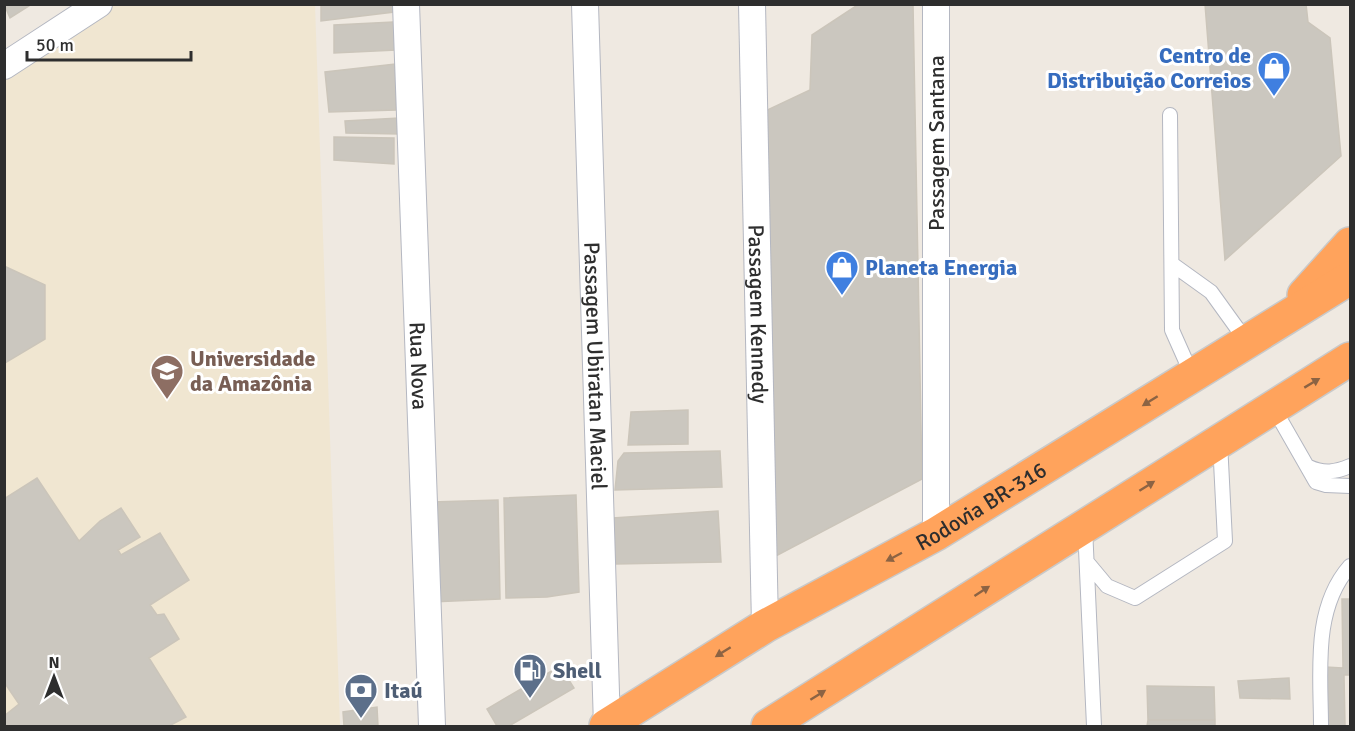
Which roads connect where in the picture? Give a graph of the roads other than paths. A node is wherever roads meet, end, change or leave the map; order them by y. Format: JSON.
{"nodes":[{"id":1,"x":99,"y":4,"type":"edge"},
{"id":2,"x":406,"y":4,"type":"edge"},
{"id":3,"x":585,"y":4,"type":"edge"},
{"id":4,"x":753,"y":4,"type":"edge"},
{"id":5,"x":936,"y":4,"type":"edge"},
{"id":6,"x":4,"y":66,"type":"edge"},
{"id":7,"x":1170,"y":115,"type":"dead end"},
{"id":8,"x":1350,"y":244,"type":"edge"},
{"id":9,"x":1172,"y":264,"type":"junction"},
{"id":10,"x":1350,"y":278,"type":"edge"},
{"id":11,"x":1289,"y":316,"type":"junction"},
{"id":12,"x":1247,"y":342,"type":"junction"},
{"id":13,"x":1350,"y":359,"type":"edge"},
{"id":14,"x":1192,"y":375,"type":"junction"},
{"id":15,"x":1273,"y":407,"type":"junction"},
{"id":16,"x":1220,"y":440,"type":"junction"},
{"id":17,"x":1350,"y":466,"type":"edge"},
{"id":18,"x":1309,"y":468,"type":"junction"},
{"id":19,"x":1350,"y":486,"type":"edge"},
{"id":20,"x":1085,"y":525,"type":"junction"},
{"id":21,"x":936,"y":534,"type":"junction"},
{"id":22,"x":1087,"y":562,"type":"junction"},
{"id":23,"x":1350,"y":566,"type":"edge"},
{"id":24,"x":765,"y":626,"type":"junction"},
{"id":25,"x":432,"y":726,"type":"edge"},
{"id":26,"x":606,"y":726,"type":"edge"},
{"id":27,"x":768,"y":726,"type":"edge"},
{"id":28,"x":1094,"y":726,"type":"edge"},
{"id":29,"x":1321,"y":726,"type":"edge"}],
"edges":[{"from":1,"to":6,"type":"street"},
{"from":2,"to":25,"type":"street","name":"Rua Nova"},
{"from":3,"to":26,"type":"street","name":"Passagem Ubiratan Maciel"},
{"from":4,"to":24,"type":"street","name":"Passagem Kennedy"},
{"from":5,"to":21,"type":"street","name":"Passagem Santana"},
{"from":7,"to":9,"type":"lane"},
{"from":8,"to":11,"type":"highway"},
{"from":9,"to":12,"type":"lane"},
{"from":9,"to":14,"type":"lane"},
{"from":10,"to":11,"type":"highway","name":"Rodovia BR-316"},
{"from":11,"to":12,"type":"highway","name":"Rodovia BR-316"},
{"from":12,"to":14,"type":"highway","name":"Rodovia BR-316"},
{"from":15,"to":13,"type":"highway","one_way":true},
{"from":14,"to":21,"type":"highway","name":"Rodovia BR-316","one_way":true},
{"from":15,"to":16,"type":"highway"},
{"from":15,"to":18,"type":"lane"},
{"from":20,"to":16,"type":"highway","one_way":true},
{"from":16,"to":22,"type":"lane"},
{"from":17,"to":18,"type":"lane"},
{"from":18,"to":19,"type":"lane"},
{"from":20,"to":22,"type":"lane"},
{"from":27,"to":20,"type":"highway","one_way":true},
{"from":21,"to":24,"type":"highway","name":"Rodovia BR-316","one_way":true},
{"from":22,"to":28,"type":"lane"},
{"from":23,"to":29,"type":"lane"},
{"from":24,"to":26,"type":"highway","name":"Rodovia BR-316","one_way":true}]}
